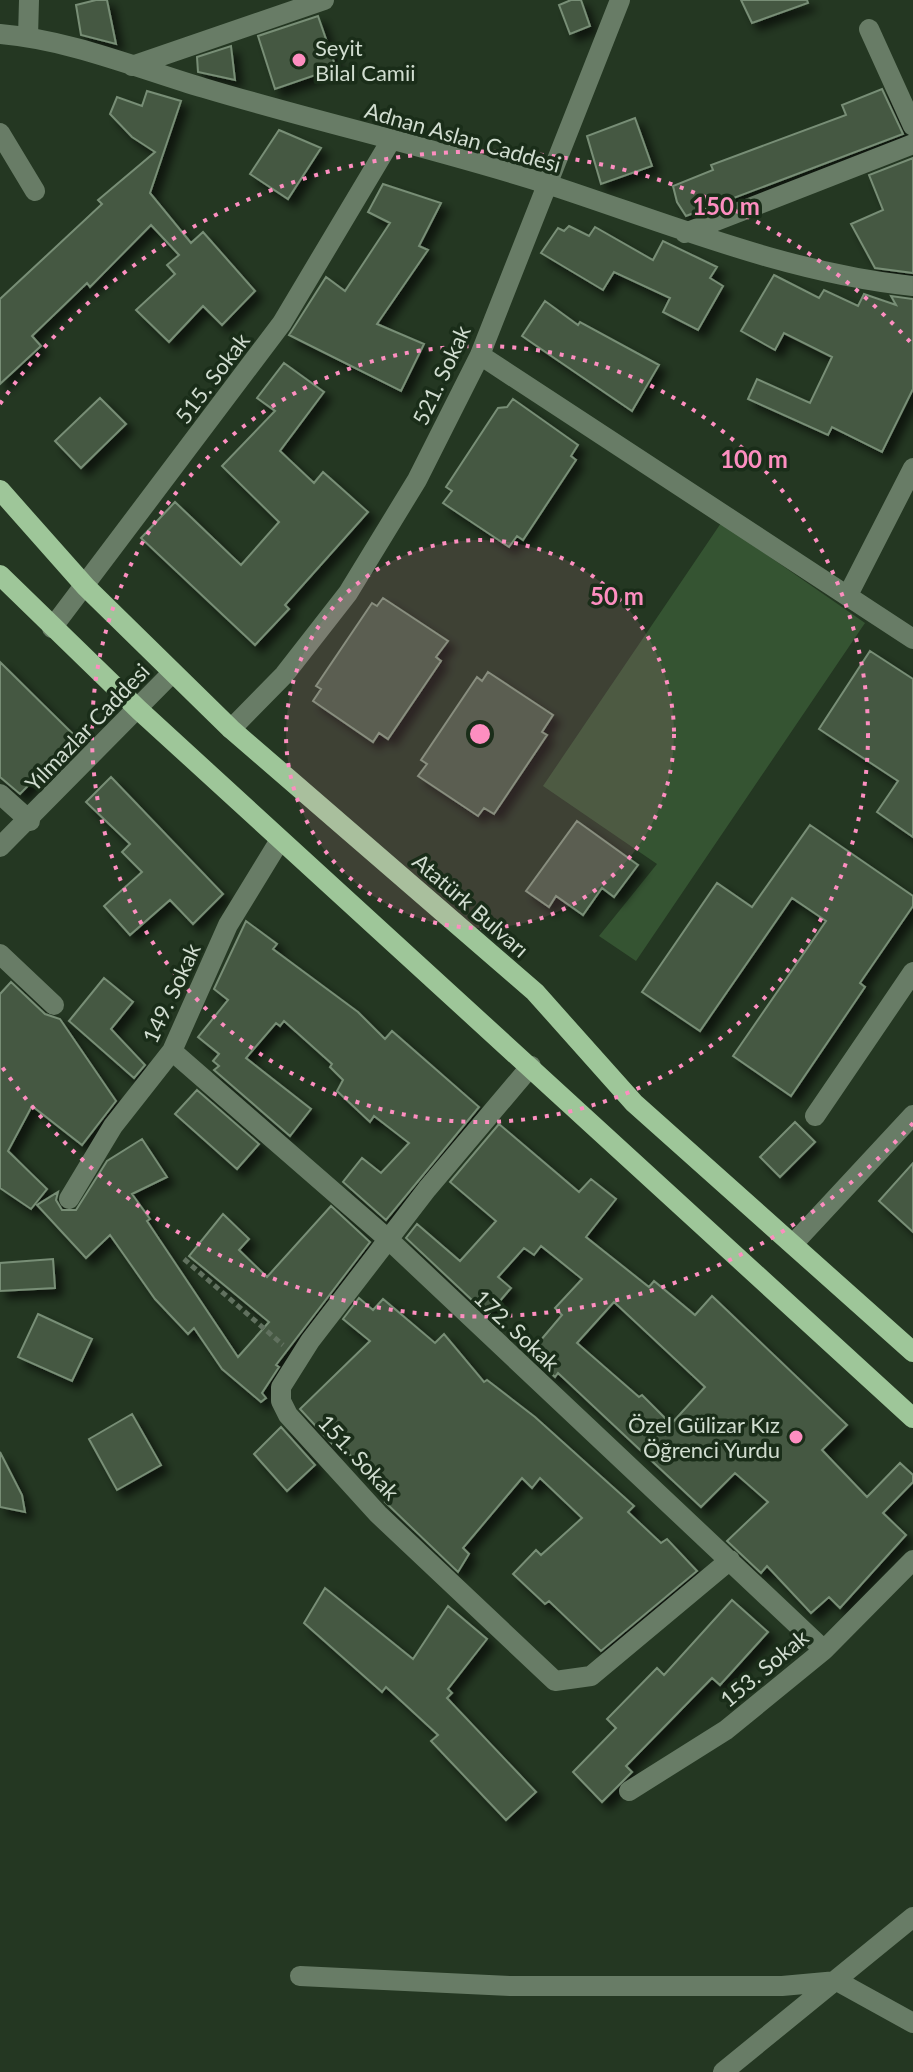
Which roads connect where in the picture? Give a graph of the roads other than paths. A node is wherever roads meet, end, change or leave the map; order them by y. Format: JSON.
{"nodes":[{"id":1,"x":29,"y":0,"type":"edge"},
{"id":2,"x":324,"y":0,"type":"edge"},
{"id":3,"x":620,"y":0,"type":"edge"},
{"id":4,"x":869,"y":29,"type":"dead end"},
{"id":5,"x":0,"y":34,"type":"edge"},
{"id":6,"x":28,"y":37,"type":"junction"},
{"id":7,"x":132,"y":66,"type":"junction"},
{"id":8,"x":913,"y":126,"type":"edge"},
{"id":9,"x":0,"y":133,"type":"edge"},
{"id":10,"x":390,"y":142,"type":"junction"},
{"id":11,"x":913,"y":144,"type":"edge"},
{"id":12,"x":545,"y":184,"type":"junction"},
{"id":13,"x":35,"y":191,"type":"dead end"},
{"id":14,"x":685,"y":233,"type":"junction"},
{"id":15,"x":913,"y":286,"type":"edge"},
{"id":16,"x":480,"y":355,"type":"junction"},
{"id":17,"x":913,"y":468,"type":"edge"},
{"id":18,"x":0,"y":490,"type":"edge"},
{"id":19,"x":0,"y":575,"type":"edge"},
{"id":20,"x":86,"y":587,"type":"junction"},
{"id":21,"x":848,"y":595,"type":"junction"},
{"id":22,"x":52,"y":628,"type":"junction"},
{"id":23,"x":913,"y":639,"type":"edge"},
{"id":24,"x":172,"y":673,"type":"junction"},
{"id":25,"x":139,"y":710,"type":"junction"},
{"id":26,"x":231,"y":729,"type":"junction"},
{"id":27,"x":0,"y":794,"type":"edge"},
{"id":28,"x":30,"y":821,"type":"junction"},
{"id":29,"x":280,"y":840,"type":"junction"},
{"id":30,"x":0,"y":847,"type":"edge"},
{"id":31,"x":0,"y":954,"type":"edge"},
{"id":32,"x":913,"y":972,"type":"edge"},
{"id":33,"x":54,"y":1005,"type":"dead end"},
{"id":34,"x":172,"y":1051,"type":"junction"},
{"id":35,"x":531,"y":1066,"type":"junction"},
{"id":36,"x":913,"y":1115,"type":"edge"},
{"id":37,"x":815,"y":1116,"type":"dead end"},
{"id":38,"x":69,"y":1199,"type":"dead end"},
{"id":39,"x":389,"y":1240,"type":"junction"},
{"id":40,"x":794,"y":1243,"type":"junction"},
{"id":41,"x":913,"y":1352,"type":"edge"},
{"id":42,"x":913,"y":1418,"type":"edge"},
{"id":43,"x":730,"y":1560,"type":"junction"},
{"id":44,"x":913,"y":1560,"type":"edge"},
{"id":45,"x":824,"y":1650,"type":"junction"},
{"id":46,"x":629,"y":1791,"type":"dead end"},
{"id":47,"x":913,"y":1917,"type":"edge"},
{"id":48,"x":300,"y":1976,"type":"dead end"},
{"id":49,"x":837,"y":1981,"type":"junction"},
{"id":50,"x":913,"y":2023,"type":"edge"},
{"id":51,"x":723,"y":2072,"type":"edge"}],
"edges":[{"from":1,"to":6,"type":"street"},
{"from":2,"to":7,"type":"street"},
{"from":3,"to":12,"type":"street","name":"521. Sokak"},
{"from":4,"to":8,"type":"street"},
{"from":5,"to":6,"type":"street","name":"Adnan Aslan Caddesi"},
{"from":6,"to":7,"type":"street","name":"Adnan Aslan Caddesi"},
{"from":7,"to":10,"type":"street","name":"Adnan Aslan Caddesi"},
{"from":9,"to":13,"type":"street"},
{"from":10,"to":12,"type":"street","name":"Adnan Aslan Caddesi"},
{"from":10,"to":20,"type":"street","name":"515. Sokak"},
{"from":11,"to":14,"type":"street"},
{"from":12,"to":14,"type":"street","name":"Adnan Aslan Caddesi"},
{"from":12,"to":16,"type":"street","name":"521. Sokak"},
{"from":14,"to":15,"type":"street","name":"Adnan Aslan Caddesi"},
{"from":16,"to":21,"type":"street"},
{"from":16,"to":26,"type":"street","name":"521. Sokak"},
{"from":17,"to":21,"type":"street"},
{"from":18,"to":20,"type":"main road","name":"Atatürk Bulvarı"},
{"from":19,"to":22,"type":"main road"},
{"from":20,"to":22,"type":"street","name":"515. Sokak"},
{"from":20,"to":24,"type":"main road","name":"Atatürk Bulvarı"},
{"from":21,"to":23,"type":"street"},
{"from":22,"to":25,"type":"main road"},
{"from":24,"to":25,"type":"street","name":"Yılmazlar Caddesi"},
{"from":24,"to":26,"type":"main road","name":"Atatürk Bulvarı"},
{"from":25,"to":28,"type":"street","name":"Yılmazlar Caddesi"},
{"from":25,"to":29,"type":"main road"},
{"from":26,"to":40,"type":"main road","name":"Atatürk Bulvarı"},
{"from":27,"to":28,"type":"street"},
{"from":28,"to":30,"type":"street","name":"Yılmazlar Caddesi"},
{"from":29,"to":34,"type":"street","name":"149. Sokak"},
{"from":29,"to":35,"type":"main road"},
{"from":31,"to":33,"type":"street"},
{"from":32,"to":37,"type":"street"},
{"from":34,"to":38,"type":"street","name":"149. Sokak"},
{"from":34,"to":39,"type":"street","name":"172. Sokak"},
{"from":35,"to":39,"type":"street","name":"151. Sokak"},
{"from":35,"to":42,"type":"main road"},
{"from":36,"to":40,"type":"street"},
{"from":39,"to":43,"type":"street","name":"172. Sokak"},
{"from":39,"to":43,"type":"street","name":"151. Sokak"},
{"from":40,"to":41,"type":"main road","name":"Atatürk Bulvarı"},
{"from":43,"to":45,"type":"street","name":"172. Sokak"},
{"from":44,"to":45,"type":"street","name":"153. Sokak"},
{"from":45,"to":46,"type":"street","name":"153. Sokak"},
{"from":47,"to":49,"type":"street"},
{"from":48,"to":49,"type":"street"},
{"from":49,"to":50,"type":"street"},
{"from":49,"to":51,"type":"street"}]}
